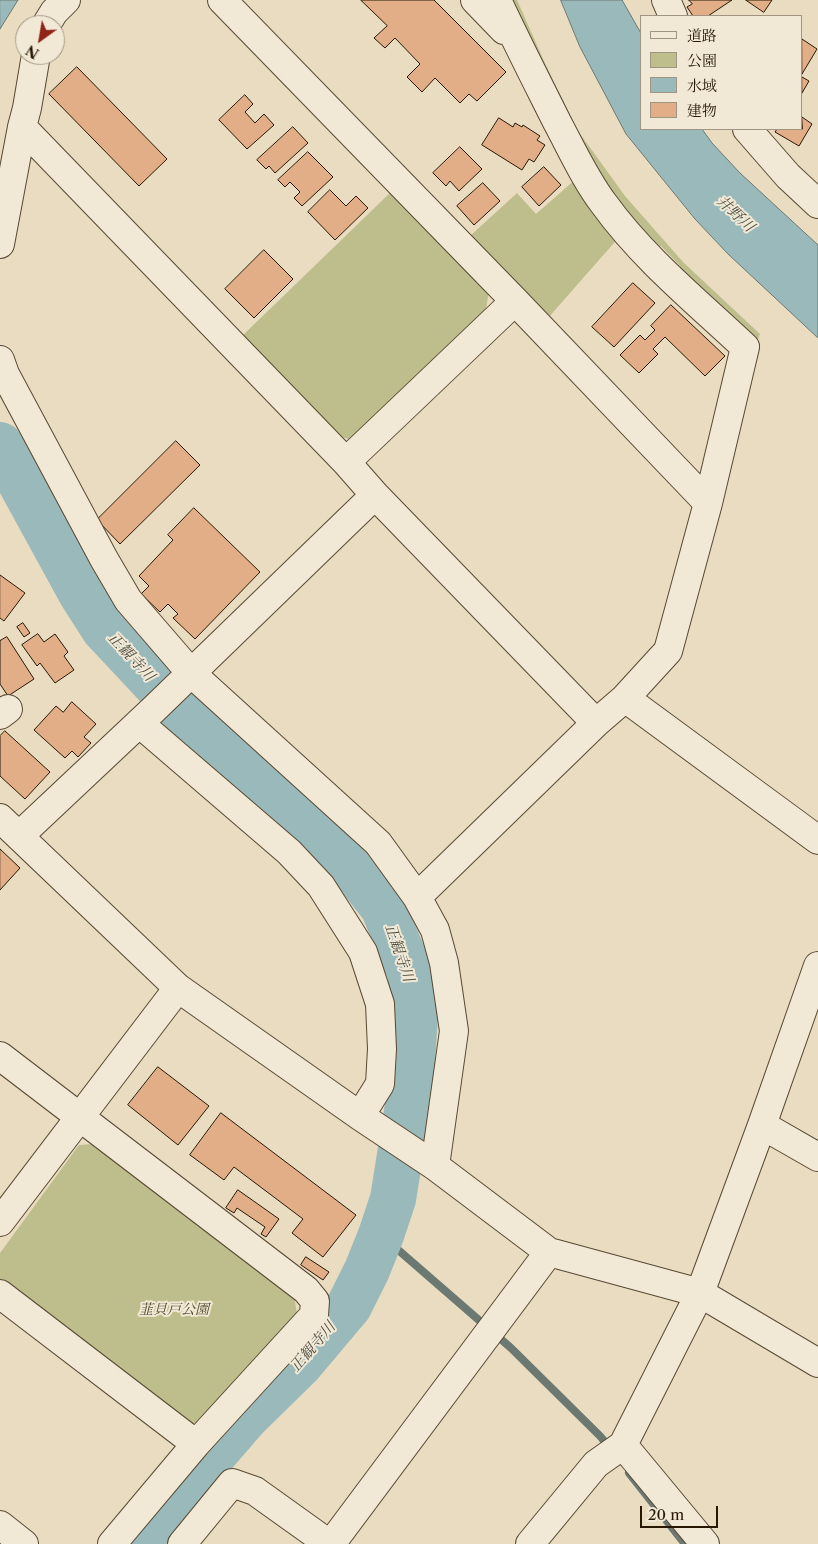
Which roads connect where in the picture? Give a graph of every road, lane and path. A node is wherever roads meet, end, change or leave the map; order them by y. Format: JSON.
{"nodes":[{"id":1,"x":66,"y":0,"type":"edge"},
{"id":2,"x":222,"y":0,"type":"edge"},
{"id":3,"x":475,"y":0,"type":"edge"},
{"id":4,"x":497,"y":0,"type":"edge"},
{"id":5,"x":666,"y":0,"type":"edge"},
{"id":6,"x":52,"y":15,"type":"edge"},
{"id":7,"x":673,"y":15,"type":"edge"},
{"id":8,"x":517,"y":44,"type":"junction"},
{"id":9,"x":34,"y":65,"type":"edge"},
{"id":10,"x":22,"y":127,"type":"junction"},
{"id":11,"x":748,"y":130,"type":"edge"},
{"id":12,"x":818,"y":204,"type":"edge"},
{"id":13,"x":0,"y":244,"type":"edge"},
{"id":14,"x":515,"y":300,"type":"junction"},
{"id":15,"x":0,"y":360,"type":"edge"},
{"id":16,"x":346,"y":462,"type":"junction"},
{"id":17,"x":375,"y":495,"type":"junction"},
{"id":18,"x":708,"y":503,"type":"junction"},
{"id":19,"x":188,"y":676,"type":"junction"},
{"id":20,"x":626,"y":698,"type":"junction"},
{"id":21,"x":146,"y":716,"type":"junction"},
{"id":22,"x":596,"y":723,"type":"junction"},
{"id":23,"x":10,"y":827,"type":"edge"},
{"id":24,"x":818,"y":840,"type":"edge"},
{"id":25,"x":417,"y":897,"type":"junction"},
{"id":26,"x":818,"y":966,"type":"edge"},
{"id":27,"x":178,"y":988,"type":"junction"},
{"id":28,"x":0,"y":1056,"type":"edge"},
{"id":29,"x":80,"y":1118,"type":"junction"},
{"id":30,"x":370,"y":1122,"type":"junction"},
{"id":31,"x":762,"y":1125,"type":"junction"},
{"id":32,"x":818,"y":1157,"type":"edge"},
{"id":33,"x":427,"y":1161,"type":"junction"},
{"id":34,"x":0,"y":1222,"type":"edge"},
{"id":35,"x":549,"y":1252,"type":"junction"},
{"id":36,"x":700,"y":1293,"type":"junction"},
{"id":37,"x":0,"y":1294,"type":"edge"},
{"id":38,"x":818,"y":1363,"type":"edge"},
{"id":39,"x":196,"y":1444,"type":"junction"},
{"id":40,"x":623,"y":1445,"type":"junction"},
{"id":41,"x":0,"y":1526,"type":"edge"},
{"id":42,"x":24,"y":1544,"type":"edge"},
{"id":43,"x":112,"y":1544,"type":"edge"},
{"id":44,"x":182,"y":1544,"type":"edge"},
{"id":45,"x":330,"y":1544,"type":"edge"},
{"id":46,"x":530,"y":1544,"type":"edge"},
{"id":47,"x":705,"y":1544,"type":"edge"}],
"edges":[{"from":1,"to":6,"type":"street"},
{"from":2,"to":14,"type":"street"},
{"from":3,"to":8,"type":"street"},
{"from":4,"to":8,"type":"street"},
{"from":5,"to":7,"type":"street"},
{"from":8,"to":18,"type":"street"},
{"from":9,"to":10,"type":"street"},
{"from":10,"to":13,"type":"street"},
{"from":10,"to":16,"type":"street"},
{"from":11,"to":12,"type":"street"},
{"from":14,"to":16,"type":"street"},
{"from":14,"to":18,"type":"street"},
{"from":15,"to":19,"type":"street"},
{"from":16,"to":17,"type":"street"},
{"from":17,"to":19,"type":"street"},
{"from":17,"to":22,"type":"street"},
{"from":18,"to":20,"type":"street"},
{"from":19,"to":21,"type":"street"},
{"from":19,"to":25,"type":"street"},
{"from":20,"to":22,"type":"street"},
{"from":20,"to":24,"type":"street"},
{"from":21,"to":23,"type":"street"},
{"from":21,"to":30,"type":"street"},
{"from":22,"to":25,"type":"street"},
{"from":23,"to":27,"type":"street"},
{"from":25,"to":33,"type":"street"},
{"from":26,"to":31,"type":"street"},
{"from":27,"to":29,"type":"street"},
{"from":27,"to":30,"type":"street"},
{"from":28,"to":29,"type":"street"},
{"from":29,"to":34,"type":"street"},
{"from":29,"to":39,"type":"street"},
{"from":30,"to":33,"type":"street"},
{"from":31,"to":32,"type":"street"},
{"from":31,"to":36,"type":"street"},
{"from":33,"to":35,"type":"street"},
{"from":35,"to":36,"type":"street"},
{"from":35,"to":45,"type":"street"},
{"from":36,"to":38,"type":"street"},
{"from":36,"to":40,"type":"street"},
{"from":37,"to":39,"type":"street"},
{"from":39,"to":43,"type":"street"},
{"from":40,"to":46,"type":"street"},
{"from":40,"to":47,"type":"street"},
{"from":41,"to":42,"type":"street"},
{"from":44,"to":45,"type":"street"}]}
